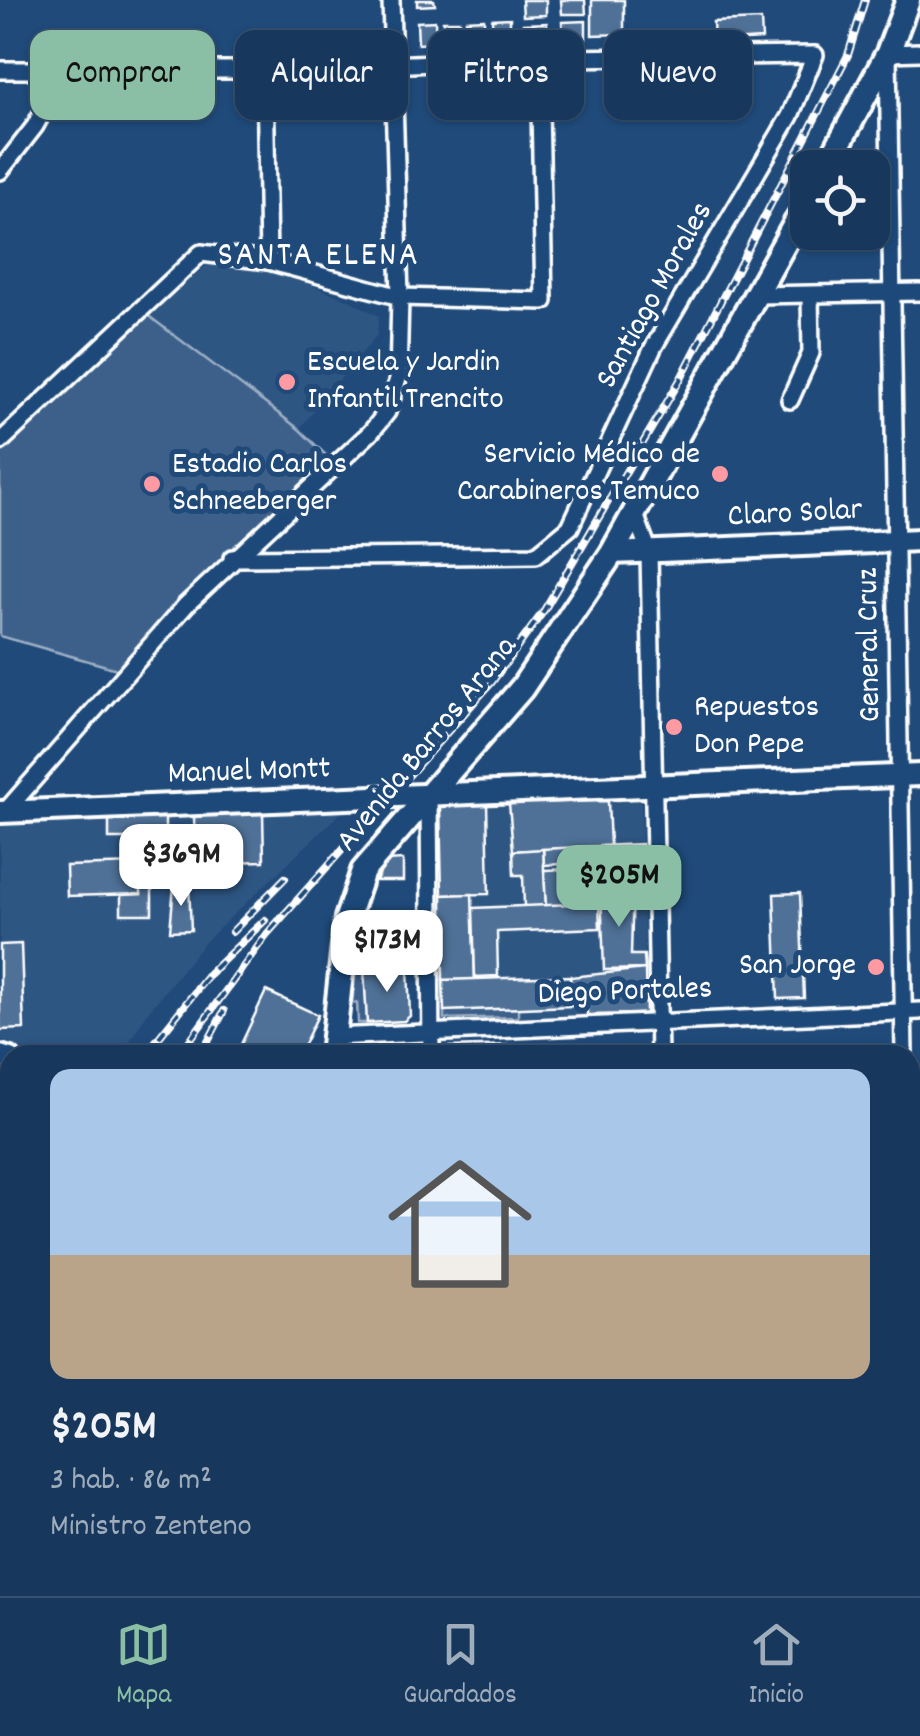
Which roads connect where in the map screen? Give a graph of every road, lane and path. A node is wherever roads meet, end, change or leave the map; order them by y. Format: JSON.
{"nodes":[{"id":1,"x":391,"y":0,"type":"edge"},
{"id":2,"x":908,"y":0,"type":"edge"},
{"id":3,"x":392,"y":30,"type":"edge"},
{"id":4,"x":920,"y":52,"type":"edge"},
{"id":5,"x":888,"y":54,"type":"junction"},
{"id":6,"x":584,"y":59,"type":"edge"},
{"id":7,"x":0,"y":70,"type":"edge"},
{"id":8,"x":30,"y":70,"type":"edge"},
{"id":9,"x":37,"y":120,"type":"edge"},
{"id":10,"x":266,"y":120,"type":"edge"},
{"id":11,"x":395,"y":120,"type":"edge"},
{"id":12,"x":540,"y":120,"type":"edge"},
{"id":13,"x":836,"y":150,"type":"edge"},
{"id":14,"x":0,"y":170,"type":"edge"},
{"id":15,"x":790,"y":235,"type":"edge"},
{"id":16,"x":268,"y":261,"type":"junction"},
{"id":17,"x":894,"y":292,"type":"junction"},
{"id":18,"x":920,"y":292,"type":"edge"},
{"id":19,"x":810,"y":294,"type":"junction"},
{"id":20,"x":756,"y":296,"type":"junction"},
{"id":21,"x":400,"y":297,"type":"junction"},
{"id":22,"x":790,"y":400,"type":"dead end"},
{"id":23,"x":0,"y":442,"type":"edge"},
{"id":24,"x":635,"y":514,"type":"junction"},
{"id":25,"x":920,"y":540,"type":"edge"},
{"id":26,"x":897,"y":541,"type":"junction"},
{"id":27,"x":649,"y":552,"type":"junction"},
{"id":28,"x":612,"y":553,"type":"junction"},
{"id":29,"x":232,"y":558,"type":"junction"},
{"id":30,"x":910,"y":775,"type":"edge"},
{"id":31,"x":654,"y":786,"type":"junction"},
{"id":32,"x":429,"y":794,"type":"junction"},
{"id":33,"x":2,"y":812,"type":"edge"},
{"id":34,"x":902,"y":865,"type":"junction"},
{"id":35,"x":920,"y":865,"type":"edge"},
{"id":36,"x":912,"y":1012,"type":"edge"},
{"id":37,"x":658,"y":1022,"type":"junction"},
{"id":38,"x":430,"y":1031,"type":"junction"},
{"id":39,"x":329,"y":1045,"type":"edge"},
{"id":40,"x":351,"y":1045,"type":"edge"},
{"id":41,"x":431,"y":1045,"type":"edge"},
{"id":42,"x":659,"y":1045,"type":"edge"},
{"id":43,"x":906,"y":1045,"type":"edge"}],
"edges":[{"from":1,"to":3,"type":"street"},
{"from":2,"to":5,"type":"main road"},
{"from":4,"to":5,"type":"street"},
{"from":5,"to":13,"type":"main road"},
{"from":5,"to":17,"type":"street","name":"General Cruz"},
{"from":6,"to":29,"type":"street","name":"Santiago Morales"},
{"from":7,"to":8,"type":"street"},
{"from":9,"to":14,"type":"street"},
{"from":10,"to":16,"type":"street"},
{"from":11,"to":21,"type":"street"},
{"from":12,"to":21,"type":"street"},
{"from":15,"to":20,"type":"main road","name":"Avenida Barros Arana"},
{"from":16,"to":21,"type":"street"},
{"from":16,"to":23,"type":"street"},
{"from":17,"to":18,"type":"street"},
{"from":17,"to":19,"type":"street"},
{"from":17,"to":26,"type":"street","name":"General Cruz"},
{"from":19,"to":20,"type":"street"},
{"from":19,"to":22,"type":"street"},
{"from":20,"to":24,"type":"main road","name":"Avenida Barros Arana"},
{"from":21,"to":29,"type":"street"},
{"from":24,"to":27,"type":"street"},
{"from":24,"to":28,"type":"main road","name":"Avenida Barros Arana"},
{"from":25,"to":26,"type":"street","name":"Claro Solar"},
{"from":26,"to":27,"type":"street","name":"Claro Solar"},
{"from":26,"to":30,"type":"street","name":"General Cruz"},
{"from":27,"to":28,"type":"street","name":"Claro Solar"},
{"from":27,"to":31,"type":"street"},
{"from":28,"to":32,"type":"main road","name":"Avenida Barros Arana"},
{"from":29,"to":33,"type":"street"},
{"from":30,"to":31,"type":"street","name":"Manuel Montt"},
{"from":30,"to":34,"type":"street","name":"General Cruz"},
{"from":31,"to":32,"type":"street","name":"Manuel Montt"},
{"from":31,"to":37,"type":"street"},
{"from":32,"to":33,"type":"street","name":"Manuel Montt"},
{"from":32,"to":38,"type":"street"},
{"from":32,"to":39,"type":"main road","name":"Avenida Barros Arana"},
{"from":34,"to":35,"type":"street"},
{"from":34,"to":36,"type":"street","name":"General Cruz"},
{"from":36,"to":37,"type":"street","name":"Diego Portales"},
{"from":36,"to":43,"type":"street","name":"General Cruz"},
{"from":37,"to":38,"type":"street","name":"Diego Portales"},
{"from":37,"to":42,"type":"street"},
{"from":38,"to":40,"type":"street","name":"Diego Portales"},
{"from":38,"to":41,"type":"street"}]}
